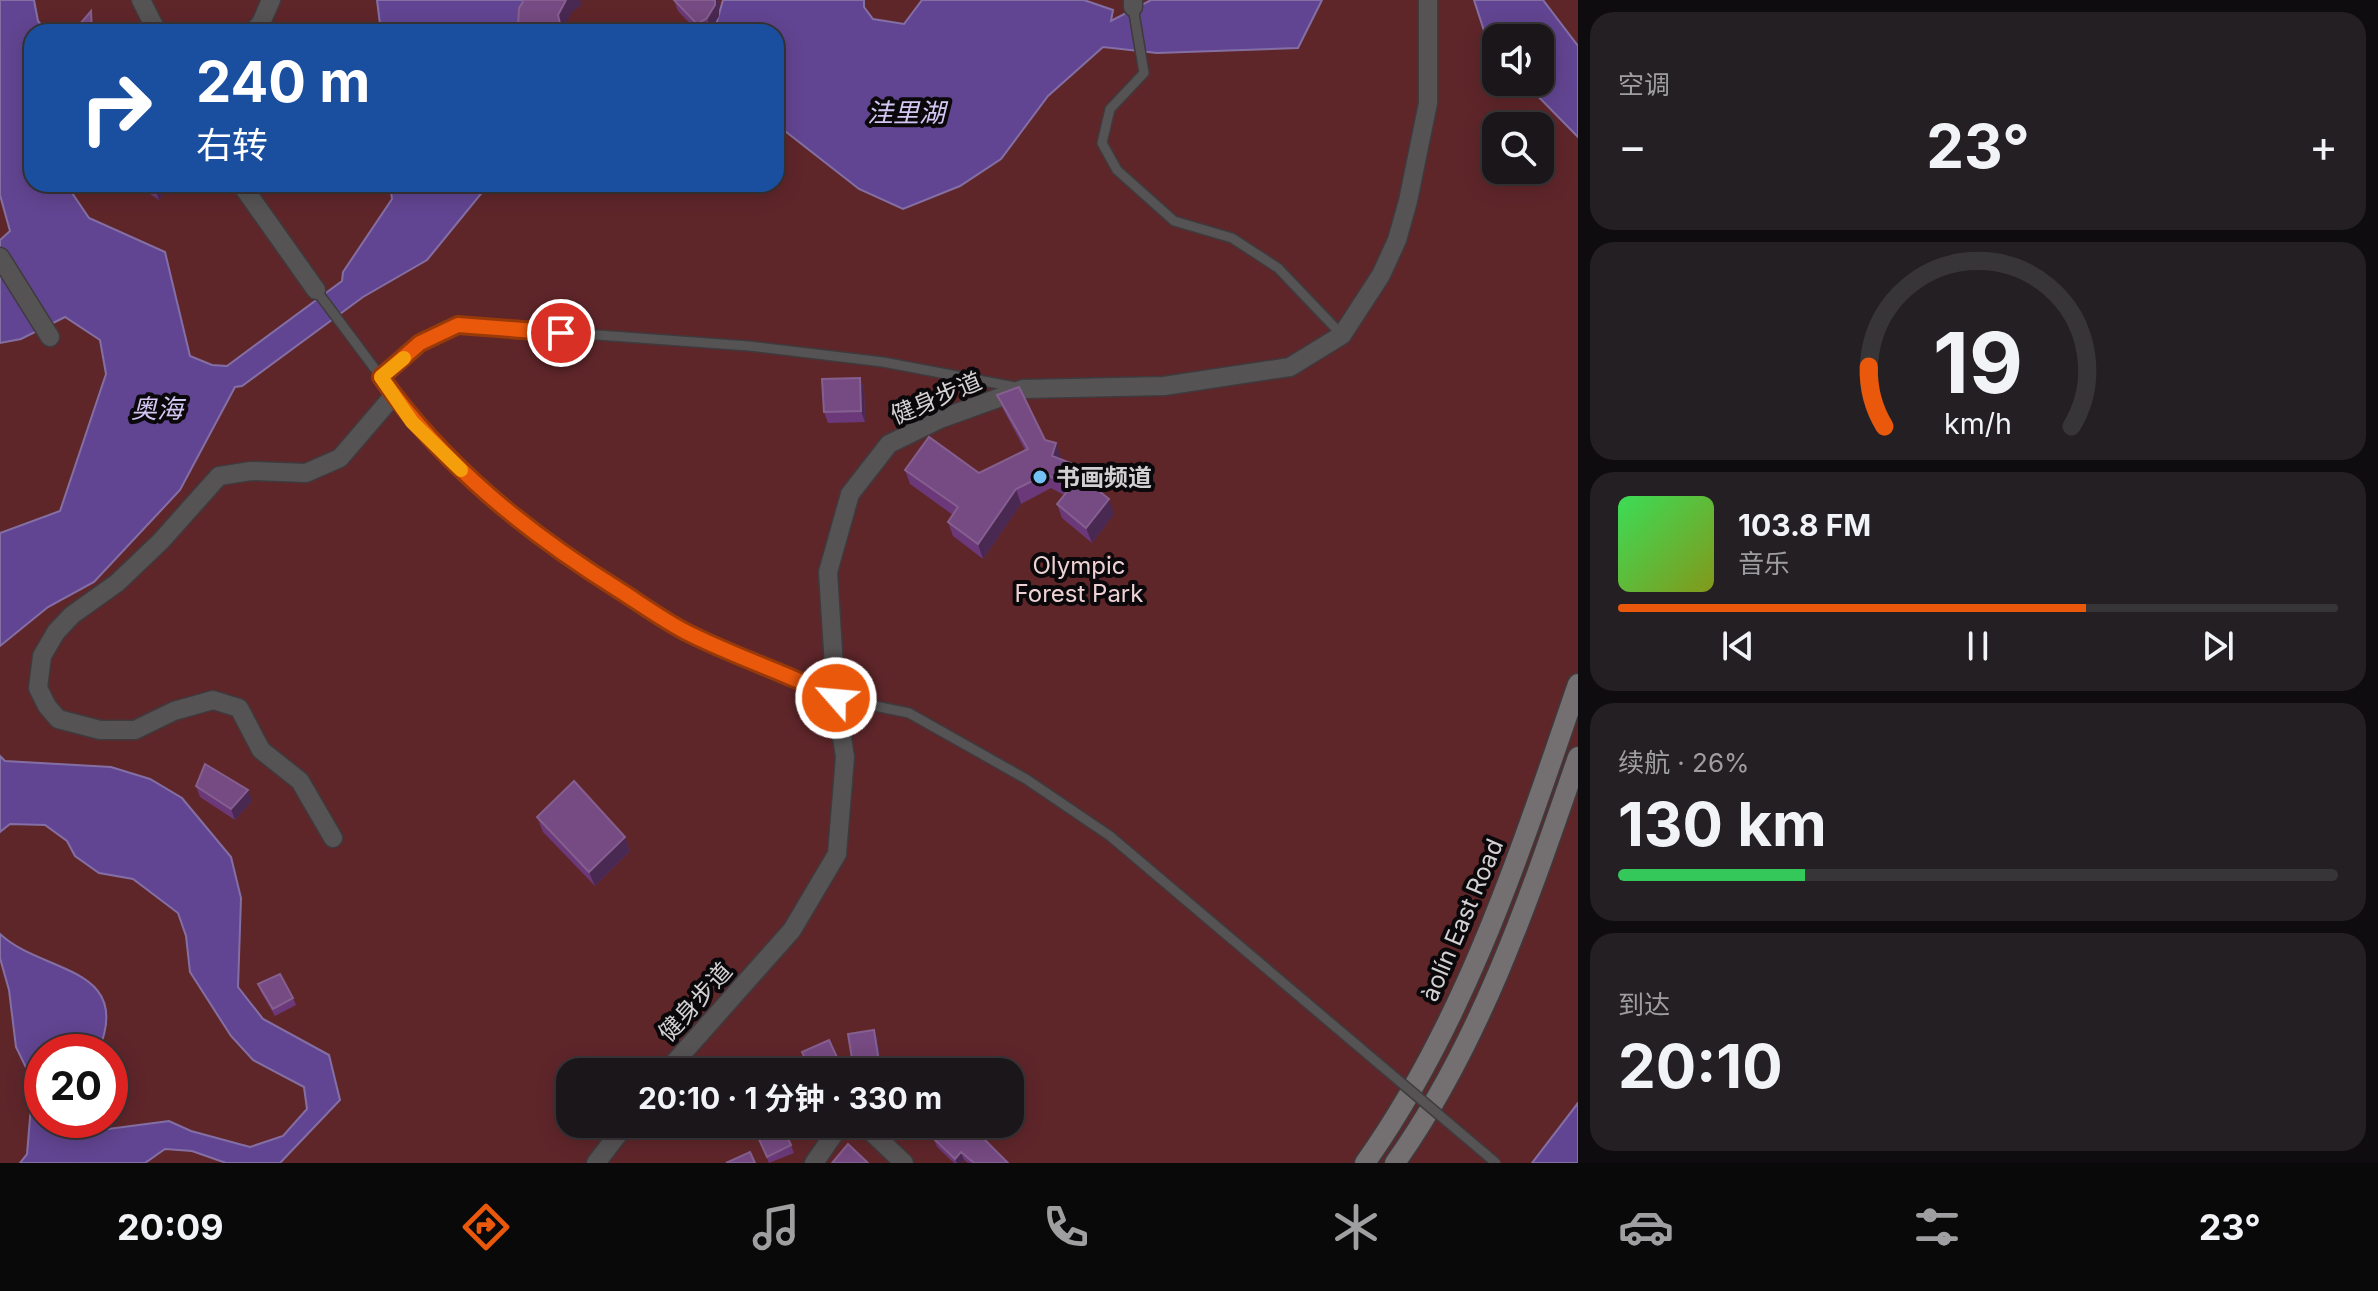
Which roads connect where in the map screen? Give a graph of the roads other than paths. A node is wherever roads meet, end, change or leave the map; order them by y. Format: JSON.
{"nodes":[{"id":1,"x":141,"y":0,"type":"edge"},
{"id":2,"x":271,"y":0,"type":"edge"},
{"id":3,"x":1428,"y":0,"type":"edge"},
{"id":4,"x":1133,"y":4,"type":"edge"},
{"id":5,"x":153,"y":24,"type":"edge"},
{"id":6,"x":260,"y":24,"type":"edge"},
{"id":7,"x":247,"y":192,"type":"edge"},
{"id":8,"x":0,"y":257,"type":"edge"},
{"id":9,"x":316,"y":290,"type":"joint"},
{"id":10,"x":1342,"y":335,"type":"junction"},
{"id":11,"x":50,"y":337,"type":"dead end"},
{"id":12,"x":381,"y":377,"type":"junction"},
{"id":13,"x":1023,"y":389,"type":"junction"},
{"id":14,"x":394,"y":395,"type":"junction"},
{"id":15,"x":1578,"y":684,"type":"edge"},
{"id":16,"x":836,"y":698,"type":"junction"},
{"id":17,"x":1578,"y":757,"type":"edge"},
{"id":18,"x":333,"y":838,"type":"dead end"},
{"id":19,"x":678,"y":1058,"type":"edge"},
{"id":20,"x":615,"y":1138,"type":"edge"},
{"id":21,"x":831,"y":1138,"type":"edge"},
{"id":22,"x":878,"y":1138,"type":"edge"},
{"id":23,"x":596,"y":1163,"type":"edge"},
{"id":24,"x":814,"y":1163,"type":"edge"},
{"id":25,"x":904,"y":1163,"type":"edge"},
{"id":26,"x":1365,"y":1163,"type":"edge"},
{"id":27,"x":1395,"y":1163,"type":"edge"},
{"id":28,"x":1496,"y":1163,"type":"edge"}],
"edges":[{"from":1,"to":5,"type":"street"},
{"from":2,"to":6,"type":"street"},
{"from":3,"to":10,"type":"street","name":"健身步道"},
{"from":4,"to":10,"type":"lane"},
{"from":7,"to":9,"type":"street"},
{"from":8,"to":11,"type":"street"},
{"from":9,"to":12,"type":"lane"},
{"from":10,"to":13,"type":"street","name":"健身步道"},
{"from":12,"to":13,"type":"lane"},
{"from":12,"to":14,"type":"lane"},
{"from":13,"to":16,"type":"street","name":"健身步道"},
{"from":14,"to":16,"type":"lane"},
{"from":14,"to":18,"type":"street"},
{"from":15,"to":26,"type":"main road","name":"àolín East Road"},
{"from":16,"to":19,"type":"street","name":"健身步道"},
{"from":16,"to":28,"type":"lane","bridge":true},
{"from":17,"to":27,"type":"main road"},
{"from":20,"to":23,"type":"street"},
{"from":21,"to":24,"type":"street"},
{"from":22,"to":25,"type":"street"}]}
